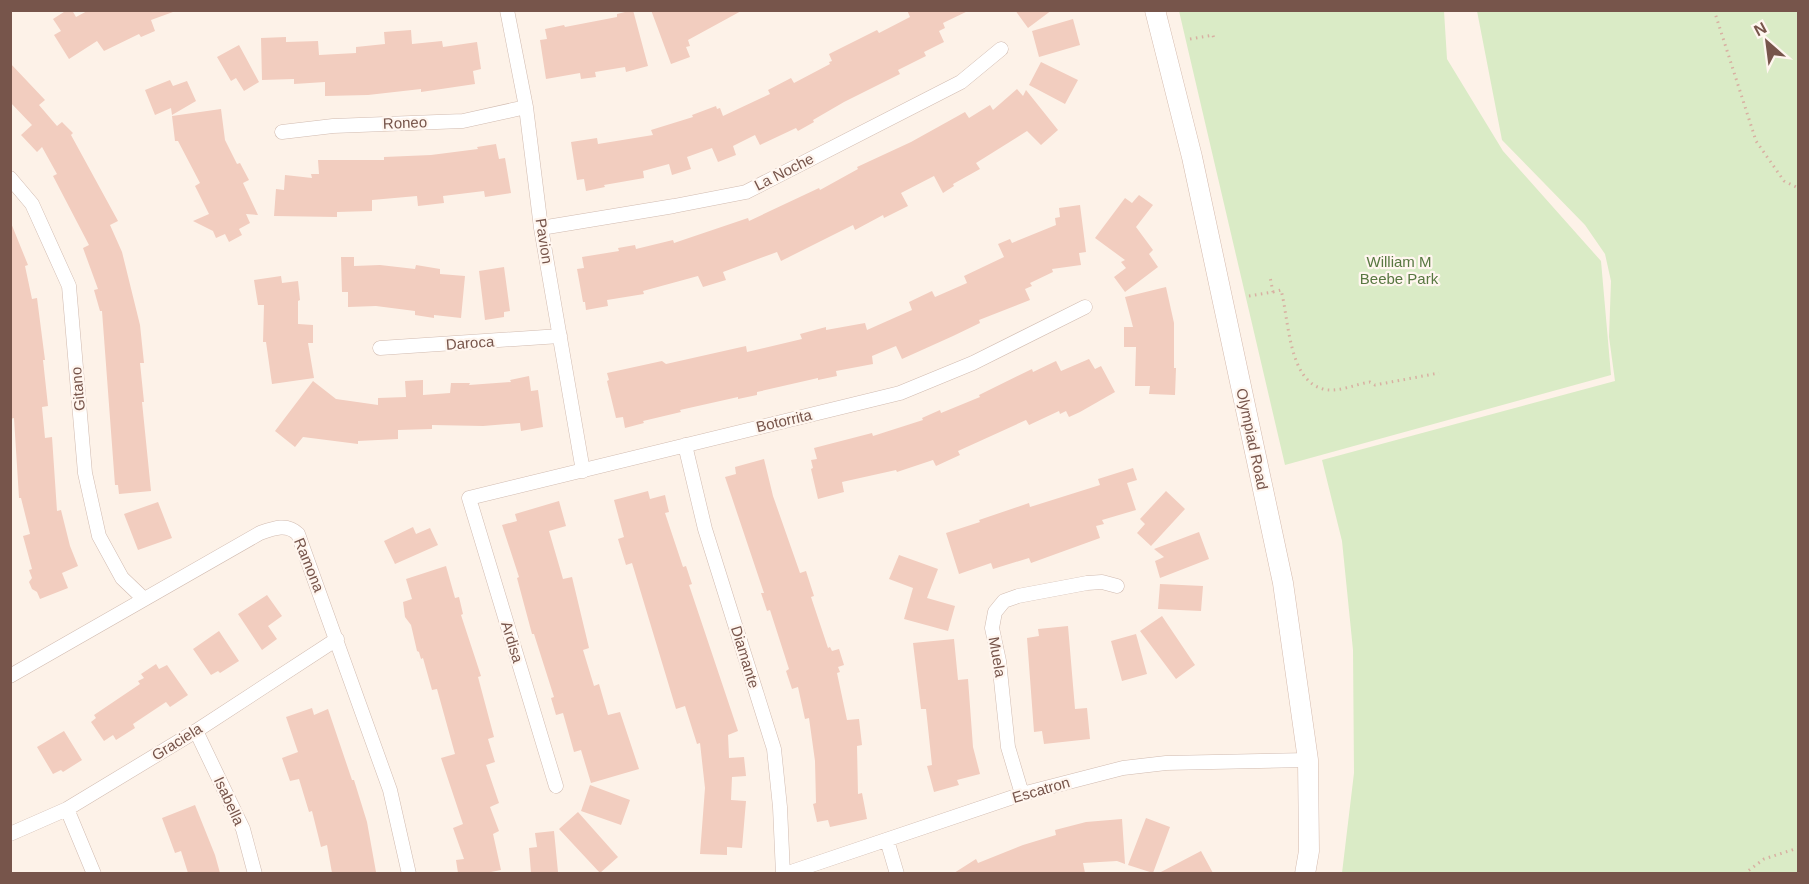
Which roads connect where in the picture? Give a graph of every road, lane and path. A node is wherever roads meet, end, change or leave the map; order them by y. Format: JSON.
{"nodes":[{"id":1,"x":507,"y":10,"type":"edge"},
{"id":2,"x":1155,"y":10,"type":"edge"},
{"id":3,"x":1714,"y":10,"type":"edge"},
{"id":4,"x":1190,"y":39,"type":"dead end"},
{"id":5,"x":1214,"y":40,"type":"dead end"},
{"id":6,"x":1001,"y":50,"type":"dead end"},
{"id":7,"x":526,"y":107,"type":"junction"},
{"id":8,"x":282,"y":132,"type":"dead end"},
{"id":9,"x":10,"y":178,"type":"edge"},
{"id":10,"x":1798,"y":188,"type":"edge"},
{"id":11,"x":541,"y":228,"type":"junction"},
{"id":12,"x":1270,"y":277,"type":"dead end"},
{"id":13,"x":1273,"y":292,"type":"junction"},
{"id":14,"x":1249,"y":296,"type":"dead end"},
{"id":15,"x":1085,"y":307,"type":"dead end"},
{"id":16,"x":560,"y":336,"type":"junction"},
{"id":17,"x":380,"y":348,"type":"dead end"},
{"id":18,"x":1439,"y":373,"type":"dead end"},
{"id":19,"x":685,"y":445,"type":"junction"},
{"id":20,"x":583,"y":471,"type":"junction"},
{"id":21,"x":469,"y":498,"type":"joint"},
{"id":22,"x":1118,"y":586,"type":"dead end"},
{"id":23,"x":144,"y":599,"type":"junction"},
{"id":24,"x":337,"y":639,"type":"junction"},
{"id":25,"x":10,"y":676,"type":"edge"},
{"id":26,"x":196,"y":731,"type":"junction"},
{"id":27,"x":1308,"y":760,"type":"junction"},
{"id":28,"x":556,"y":786,"type":"dead end"},
{"id":29,"x":1023,"y":794,"type":"junction"},
{"id":30,"x":67,"y":809,"type":"junction"},
{"id":31,"x":10,"y":834,"type":"edge"},
{"id":32,"x":887,"y":840,"type":"junction"},
{"id":33,"x":1798,"y":848,"type":"edge"},
{"id":34,"x":94,"y":873,"type":"edge"},
{"id":35,"x":255,"y":873,"type":"edge"},
{"id":36,"x":409,"y":873,"type":"edge"},
{"id":37,"x":784,"y":873,"type":"edge"},
{"id":38,"x":897,"y":873,"type":"edge"},
{"id":39,"x":1305,"y":873,"type":"edge"},
{"id":40,"x":1744,"y":873,"type":"edge"}],
"edges":[{"from":1,"to":7,"type":"street","name":"Pavion"},
{"from":2,"to":27,"type":"main road","name":"Olympiad Road"},
{"from":3,"to":10,"type":"path"},
{"from":4,"to":5,"type":"path"},
{"from":6,"to":11,"type":"street","name":"La Noche"},
{"from":7,"to":8,"type":"street","name":"Roneo"},
{"from":7,"to":11,"type":"street","name":"Pavion"},
{"from":9,"to":23,"type":"street","name":"Gitano"},
{"from":11,"to":16,"type":"street","name":"Pavion"},
{"from":12,"to":13,"type":"path"},
{"from":13,"to":14,"type":"path"},
{"from":13,"to":18,"type":"path"},
{"from":15,"to":19,"type":"street","name":"Botorrita"},
{"from":16,"to":17,"type":"street","name":"Daroca"},
{"from":16,"to":20,"type":"street","name":"Pavion"},
{"from":19,"to":20,"type":"street","name":"Botorrita"},
{"from":19,"to":37,"type":"street","name":"Diamante"},
{"from":20,"to":21,"type":"street","name":"Botorrita"},
{"from":21,"to":28,"type":"street","name":"Ardisa"},
{"from":22,"to":29,"type":"street","name":"Muela"},
{"from":23,"to":24,"type":"street","name":"Ramona"},
{"from":23,"to":25,"type":"street","name":"Ramona"},
{"from":24,"to":26,"type":"street","name":"Graciela"},
{"from":24,"to":36,"type":"street","name":"Ramona"},
{"from":26,"to":30,"type":"street","name":"Graciela"},
{"from":26,"to":35,"type":"street","name":"Isabella"},
{"from":27,"to":29,"type":"street","name":"Escatron"},
{"from":27,"to":39,"type":"main road","name":"Olympiad Road"},
{"from":29,"to":32,"type":"street","name":"Escatron"},
{"from":30,"to":31,"type":"street","name":"Graciela"},
{"from":30,"to":34,"type":"street"},
{"from":32,"to":37,"type":"street","name":"Escatron"},
{"from":32,"to":38,"type":"street"},
{"from":33,"to":40,"type":"path"}]}
